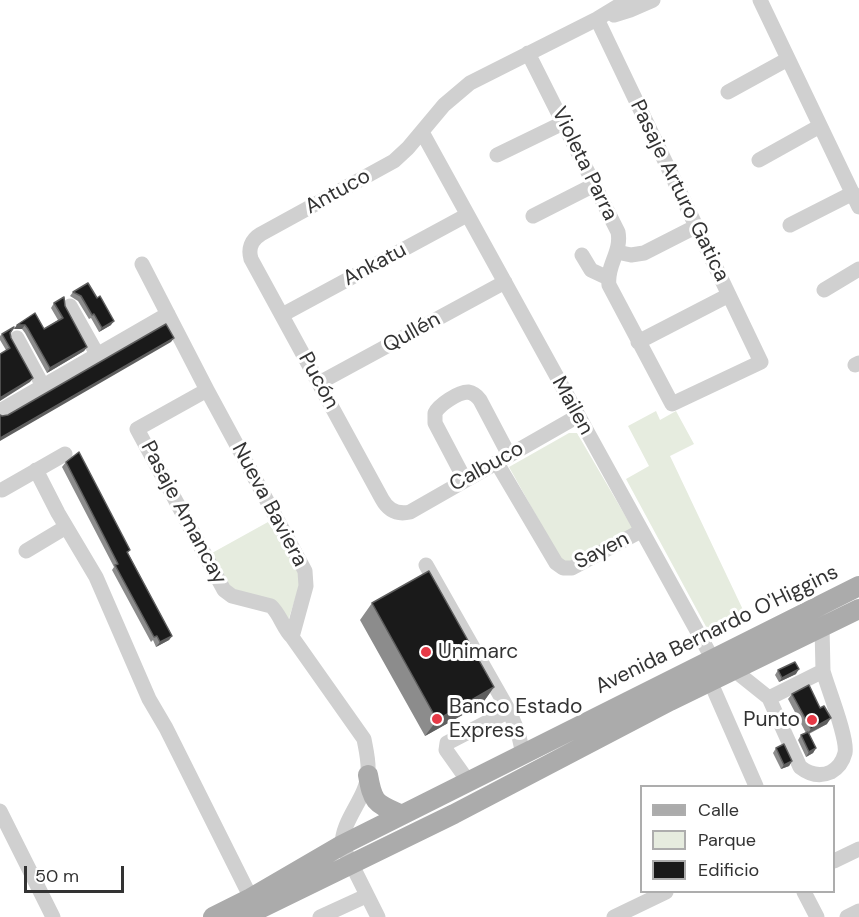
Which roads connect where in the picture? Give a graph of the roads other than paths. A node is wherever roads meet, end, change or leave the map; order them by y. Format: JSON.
{"nodes":[{"id":1,"x":628,"y":0,"type":"edge"},
{"id":2,"x":653,"y":0,"type":"edge"},
{"id":3,"x":760,"y":0,"type":"edge"},
{"id":4,"x":597,"y":19,"type":"junction"},
{"id":5,"x":528,"y":53,"type":"junction"},
{"id":6,"x":788,"y":59,"type":"junction"},
{"id":7,"x":728,"y":92,"type":"dead end"},
{"id":8,"x":563,"y":123,"type":"junction"},
{"id":9,"x":820,"y":126,"type":"junction"},
{"id":10,"x":422,"y":132,"type":"junction"},
{"id":11,"x":497,"y":155,"type":"dead end"},
{"id":12,"x":759,"y":160,"type":"dead end"},
{"id":13,"x":594,"y":185,"type":"junction"},
{"id":14,"x":856,"y":200,"type":"edge"},
{"id":15,"x":467,"y":215,"type":"junction"},
{"id":16,"x":533,"y":216,"type":"dead end"},
{"id":17,"x":790,"y":225,"type":"dead end"},
{"id":18,"x":697,"y":226,"type":"junction"},
{"id":19,"x":251,"y":245,"type":"joint"},
{"id":20,"x":618,"y":252,"type":"junction"},
{"id":21,"x":582,"y":255,"type":"dead end"},
{"id":22,"x":142,"y":264,"type":"dead end"},
{"id":23,"x":859,"y":269,"type":"edge"},
{"id":24,"x":608,"y":278,"type":"junction"},
{"id":25,"x":505,"y":282,"type":"junction"},
{"id":26,"x":825,"y":290,"type":"dead end"},
{"id":27,"x":729,"y":295,"type":"junction"},
{"id":28,"x":70,"y":306,"type":"dead end"},
{"id":29,"x":168,"y":314,"type":"junction"},
{"id":30,"x":282,"y":315,"type":"junction"},
{"id":31,"x":17,"y":338,"type":"dead end"},
{"id":32,"x":638,"y":342,"type":"junction"},
{"id":33,"x":97,"y":354,"type":"junction"},
{"id":34,"x":319,"y":383,"type":"junction"},
{"id":35,"x":43,"y":386,"type":"junction"},
{"id":36,"x":207,"y":390,"type":"junction"},
{"id":37,"x":0,"y":411,"type":"edge"},
{"id":38,"x":578,"y":416,"type":"junction"},
{"id":39,"x":65,"y":454,"type":"dead end"},
{"id":40,"x":503,"y":459,"type":"junction"},
{"id":41,"x":36,"y":470,"type":"junction"},
{"id":42,"x":465,"y":480,"type":"junction"},
{"id":43,"x":2,"y":490,"type":"dead end"},
{"id":44,"x":395,"y":512,"type":"joint"},
{"id":45,"x":66,"y":527,"type":"junction"},
{"id":46,"x":641,"y":531,"type":"junction"},
{"id":47,"x":26,"y":551,"type":"dead end"},
{"id":48,"x":426,"y":565,"type":"dead end"},
{"id":49,"x":859,"y":586,"type":"edge"},
{"id":50,"x":814,"y":609,"type":"junction"},
{"id":51,"x":859,"y":609,"type":"edge"},
{"id":52,"x":822,"y":627,"type":"junction"},
{"id":53,"x":292,"y":637,"type":"junction"},
{"id":54,"x":718,"y":656,"type":"junction"},
{"id":55,"x":734,"y":670,"type":"junction"},
{"id":56,"x":823,"y":671,"type":"junction"},
{"id":57,"x":710,"y":681,"type":"junction"},
{"id":58,"x":769,"y":698,"type":"junction"},
{"id":59,"x":509,"y":711,"type":"junction"},
{"id":60,"x":523,"y":754,"type":"junction"},
{"id":61,"x":532,"y":773,"type":"junction"},
{"id":62,"x":368,"y":775,"type":"junction"},
{"id":63,"x":468,"y":781,"type":"junction"},
{"id":64,"x":756,"y":785,"type":"edge"},
{"id":65,"x":0,"y":812,"type":"edge"},
{"id":66,"x":402,"y":815,"type":"junction"},
{"id":67,"x":342,"y":845,"type":"junction"},
{"id":68,"x":859,"y":849,"type":"edge"},
{"id":69,"x":835,"y":861,"type":"edge"},
{"id":70,"x":351,"y":863,"type":"junction"},
{"id":71,"x":662,"y":893,"type":"edge"},
{"id":72,"x":805,"y":893,"type":"edge"},
{"id":73,"x":366,"y":896,"type":"junction"},
{"id":74,"x":251,"y":898,"type":"junction"},
{"id":75,"x":859,"y":911,"type":"edge"},
{"id":76,"x":53,"y":917,"type":"edge"},
{"id":77,"x":213,"y":917,"type":"edge"},
{"id":78,"x":243,"y":917,"type":"edge"},
{"id":79,"x":320,"y":917,"type":"edge"},
{"id":80,"x":378,"y":917,"type":"edge"},
{"id":81,"x":614,"y":917,"type":"edge"},
{"id":82,"x":817,"y":917,"type":"edge"},
{"id":83,"x":847,"y":917,"type":"edge"}],
"edges":[{"from":1,"to":4,"type":"street"},
{"from":2,"to":4,"type":"street"},
{"from":3,"to":6,"type":"street"},
{"from":4,"to":5,"type":"street","name":"Antuco"},
{"from":4,"to":18,"type":"street","name":"Pasaje Arturo Gatica"},
{"from":5,"to":8,"type":"street","name":"Violeta Parra"},
{"from":5,"to":10,"type":"street","name":"Antuco"},
{"from":6,"to":7,"type":"street"},
{"from":6,"to":9,"type":"street"},
{"from":8,"to":11,"type":"street"},
{"from":8,"to":13,"type":"street","name":"Violeta Parra"},
{"from":9,"to":12,"type":"street"},
{"from":9,"to":14,"type":"street"},
{"from":10,"to":15,"type":"street","name":"Mailen"},
{"from":10,"to":19,"type":"street","name":"Antuco"},
{"from":13,"to":16,"type":"street"},
{"from":13,"to":20,"type":"street","name":"Violeta Parra"},
{"from":14,"to":17,"type":"street"},
{"from":15,"to":25,"type":"street","name":"Mailen"},
{"from":15,"to":30,"type":"street","name":"Ankatu"},
{"from":18,"to":20,"type":"street"},
{"from":18,"to":27,"type":"street","name":"Pasaje Arturo Gatica"},
{"from":19,"to":30,"type":"street","name":"Pucón"},
{"from":20,"to":24,"type":"street","name":"Violeta Parra"},
{"from":21,"to":24,"type":"street"},
{"from":22,"to":29,"type":"street","name":"Nueva Baviera"},
{"from":23,"to":26,"type":"street"},
{"from":24,"to":32,"type":"street"},
{"from":25,"to":34,"type":"street","name":"Qullén"},
{"from":25,"to":38,"type":"street","name":"Mailen"},
{"from":27,"to":32,"type":"street"},
{"from":27,"to":32,"type":"street","name":"Pasaje Arturo Gatica"},
{"from":28,"to":33,"type":"street"},
{"from":29,"to":33,"type":"street"},
{"from":29,"to":36,"type":"street","name":"Nueva Baviera"},
{"from":30,"to":34,"type":"street","name":"Pucón"},
{"from":31,"to":35,"type":"street"},
{"from":33,"to":35,"type":"street"},
{"from":34,"to":44,"type":"street","name":"Pucón"},
{"from":35,"to":37,"type":"street"},
{"from":36,"to":53,"type":"street","name":"Nueva Baviera"},
{"from":36,"to":53,"type":"street","name":"Pasaje Amancay"},
{"from":38,"to":40,"type":"street","name":"Calbuco"},
{"from":38,"to":46,"type":"street","name":"Mailen"},
{"from":39,"to":41,"type":"street"},
{"from":40,"to":42,"type":"street","name":"Calbuco"},
{"from":40,"to":42,"type":"street"},
{"from":40,"to":46,"type":"street","name":"Sayen"},
{"from":41,"to":43,"type":"street"},
{"from":41,"to":45,"type":"street"},
{"from":42,"to":44,"type":"street","name":"Calbuco"},
{"from":45,"to":47,"type":"street"},
{"from":45,"to":74,"type":"street"},
{"from":46,"to":54,"type":"street","name":"Mailen"},
{"from":48,"to":59,"type":"street"},
{"from":49,"to":50,"type":"main road","name":"Avenida Bernardo O'Higgins"},
{"from":50,"to":52,"type":"street"},
{"from":50,"to":54,"type":"main road","name":"Avenida Bernardo O'Higgins"},
{"from":51,"to":52,"type":"main road","name":"Avenida Bernardo O'Higgins"},
{"from":52,"to":55,"type":"main road","name":"Avenida Bernardo O'Higgins"},
{"from":52,"to":56,"type":"street"},
{"from":53,"to":62,"type":"street"},
{"from":54,"to":55,"type":"street","name":"Mailen"},
{"from":54,"to":57,"type":"street"},
{"from":54,"to":60,"type":"main road","name":"Avenida Bernardo O'Higgins"},
{"from":55,"to":57,"type":"main road","name":"Avenida Bernardo O'Higgins"},
{"from":55,"to":58,"type":"street","name":"Mailen"},
{"from":56,"to":58,"type":"street"},
{"from":56,"to":58,"type":"street"},
{"from":57,"to":61,"type":"main road","name":"Avenida Bernardo O'Higgins"},
{"from":57,"to":64,"type":"street"},
{"from":59,"to":60,"type":"street"},
{"from":59,"to":63,"type":"street"},
{"from":60,"to":61,"type":"main road"},
{"from":60,"to":63,"type":"main road","name":"Avenida Bernardo O'Higgins"},
{"from":61,"to":70,"type":"main road","name":"Avenida Bernardo O'Higgins"},
{"from":62,"to":66,"type":"main road"},
{"from":62,"to":67,"type":"street"},
{"from":63,"to":66,"type":"main road","name":"Avenida Bernardo O'Higgins"},
{"from":65,"to":76,"type":"street"},
{"from":66,"to":67,"type":"main road","name":"Avenida Bernardo O'Higgins"},
{"from":67,"to":70,"type":"street"},
{"from":67,"to":74,"type":"main road","name":"Avenida Bernardo O'Higgins"},
{"from":68,"to":69,"type":"street"},
{"from":70,"to":73,"type":"street"},
{"from":70,"to":78,"type":"main road","name":"Avenida Bernardo O'Higgins"},
{"from":71,"to":81,"type":"street"},
{"from":72,"to":82,"type":"street"},
{"from":73,"to":79,"type":"street"},
{"from":73,"to":80,"type":"street"},
{"from":74,"to":77,"type":"main road","name":"Avenida Bernardo O'Higgins"},
{"from":75,"to":83,"type":"street"}]}
